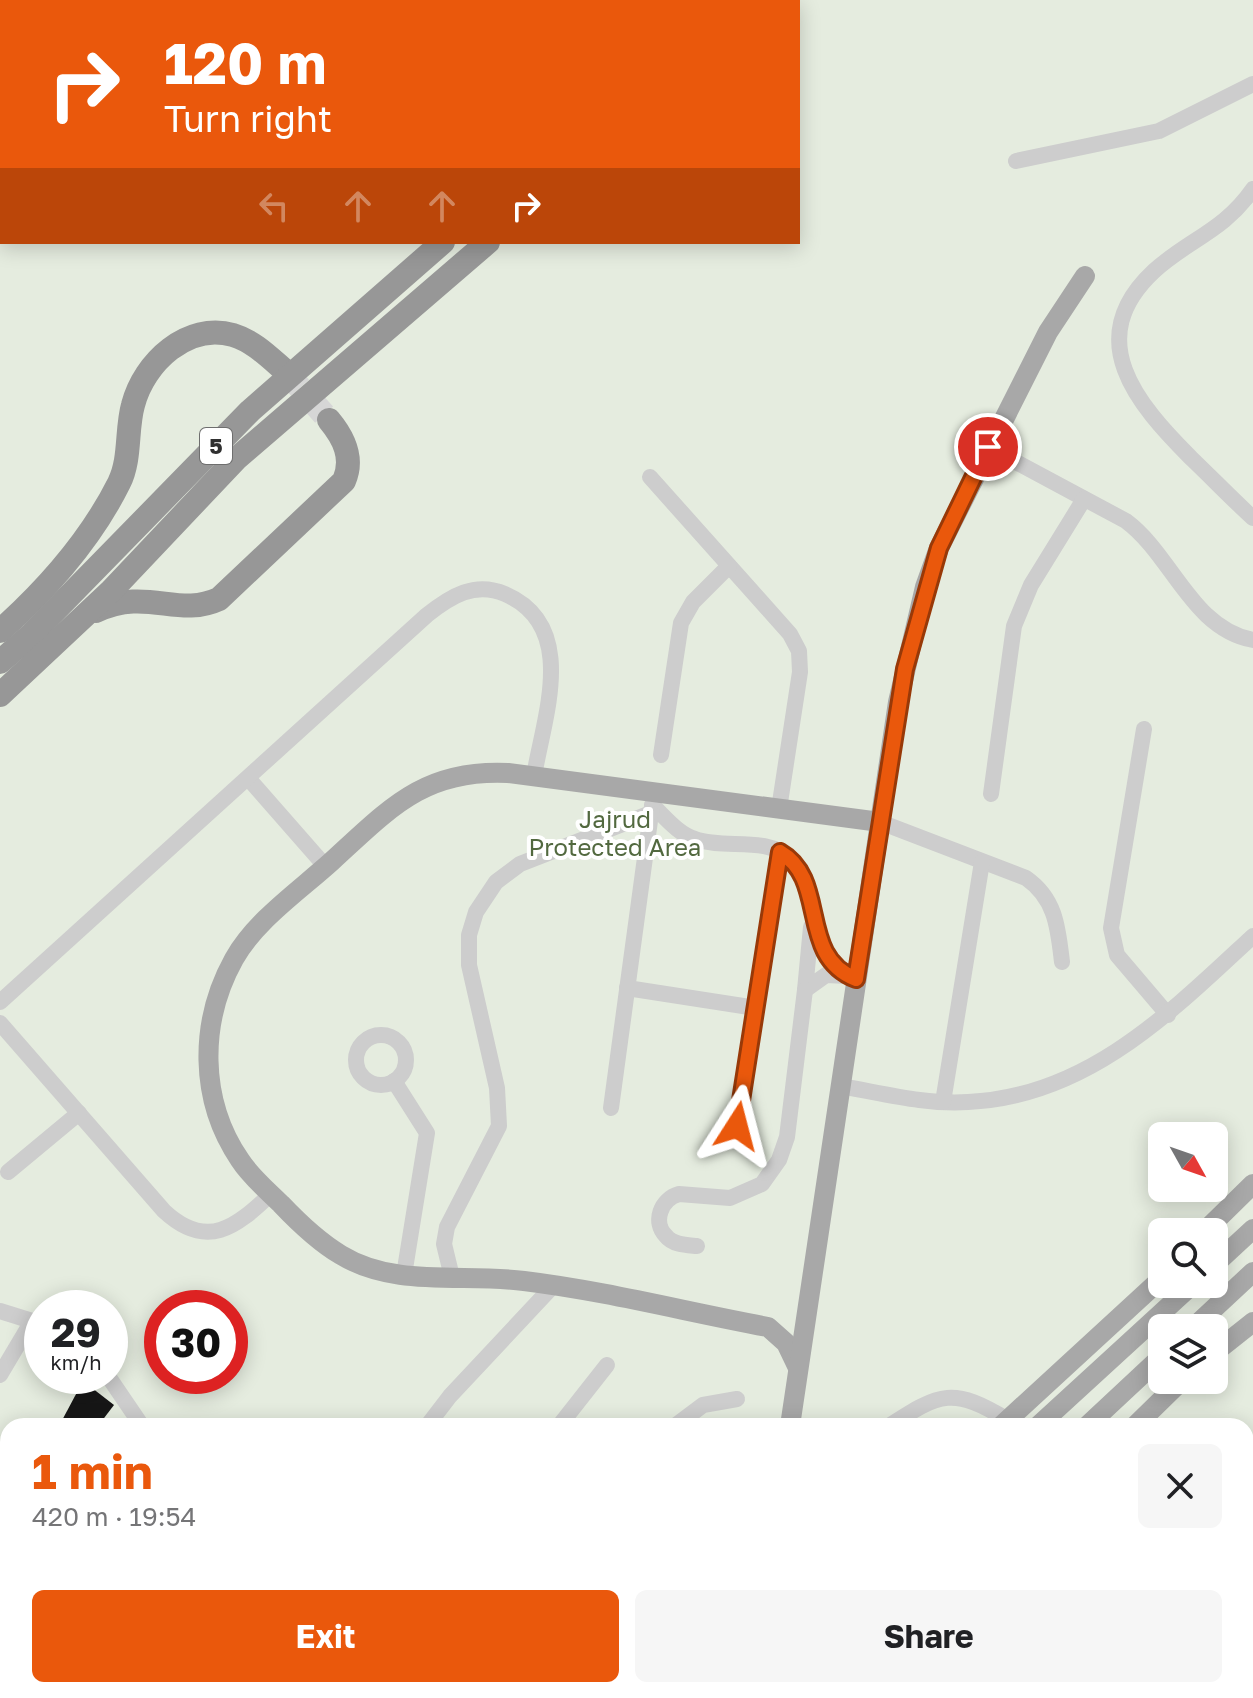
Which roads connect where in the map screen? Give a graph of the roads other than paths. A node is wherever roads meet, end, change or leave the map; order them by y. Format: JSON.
{"nodes":[{"id":1,"x":1253,"y":84,"type":"edge"},
{"id":2,"x":1016,"y":161,"type":"dead end"},
{"id":3,"x":1253,"y":189,"type":"edge"},
{"id":4,"x":441,"y":244,"type":"edge"},
{"id":5,"x":486,"y":244,"type":"edge"},
{"id":6,"x":1085,"y":276,"type":"dead end"},
{"id":7,"x":284,"y":370,"type":"tunnel mouth"},
{"id":8,"x":329,"y":420,"type":"tunnel mouth"},
{"id":9,"x":988,"y":447,"type":"junction"},
{"id":10,"x":650,"y":477,"type":"dead end"},
{"id":11,"x":1084,"y":499,"type":"junction"},
{"id":12,"x":1253,"y":518,"type":"edge"},
{"id":13,"x":729,"y":566,"type":"junction"},
{"id":14,"x":83,"y":617,"type":"junction"},
{"id":15,"x":0,"y":631,"type":"edge"},
{"id":16,"x":1253,"y":640,"type":"edge"},
{"id":17,"x":0,"y":662,"type":"edge"},
{"id":18,"x":0,"y":695,"type":"edge"},
{"id":19,"x":1144,"y":729,"type":"dead end"},
{"id":20,"x":661,"y":755,"type":"dead end"},
{"id":21,"x":534,"y":776,"type":"junction"},
{"id":22,"x":248,"y":778,"type":"junction"},
{"id":23,"x":991,"y":794,"type":"dead end"},
{"id":24,"x":652,"y":803,"type":"junction"},
{"id":25,"x":779,"y":809,"type":"junction"},
{"id":26,"x":880,"y":822,"type":"junction"},
{"id":27,"x":780,"y":852,"type":"junction"},
{"id":28,"x":982,"y":862,"type":"junction"},
{"id":29,"x":326,"y":867,"type":"junction"},
{"id":30,"x":812,"y":918,"type":"junction"},
{"id":31,"x":1253,"y":936,"type":"edge"},
{"id":32,"x":1062,"y":962,"type":"dead end"},
{"id":33,"x":852,"y":978,"type":"junction"},
{"id":34,"x":627,"y":988,"type":"junction"},
{"id":35,"x":805,"y":990,"type":"junction"},
{"id":36,"x":0,"y":1002,"type":"edge"},
{"id":37,"x":756,"y":1008,"type":"junction"},
{"id":38,"x":1168,"y":1015,"type":"junction"},
{"id":39,"x":0,"y":1023,"type":"edge"},
{"id":40,"x":394,"y":1081,"type":"dead end"},
{"id":41,"x":840,"y":1086,"type":"junction"},
{"id":42,"x":943,"y":1102,"type":"junction"},
{"id":43,"x":611,"y":1108,"type":"dead end"},
{"id":44,"x":79,"y":1113,"type":"junction"},
{"id":45,"x":737,"y":1126,"type":"dead end"},
{"id":46,"x":8,"y":1172,"type":"dead end"},
{"id":47,"x":1253,"y":1184,"type":"edge"},
{"id":48,"x":271,"y":1194,"type":"junction"},
{"id":49,"x":1218,"y":1218,"type":"edge"},
{"id":50,"x":1253,"y":1229,"type":"edge"},
{"id":51,"x":697,"y":1246,"type":"dead end"},
{"id":52,"x":1228,"y":1252,"type":"edge"},
{"id":53,"x":1253,"y":1272,"type":"edge"},
{"id":54,"x":404,"y":1275,"type":"junction"},
{"id":55,"x":452,"y":1277,"type":"junction"},
{"id":56,"x":553,"y":1286,"type":"junction"},
{"id":57,"x":1148,"y":1291,"type":"edge"},
{"id":58,"x":809,"y":1295,"type":"junction"},
{"id":59,"x":1178,"y":1298,"type":"edge"},
{"id":60,"x":0,"y":1311,"type":"edge"},
{"id":61,"x":1208,"y":1314,"type":"edge"},
{"id":62,"x":24,"y":1319,"type":"edge"},
{"id":63,"x":1253,"y":1322,"type":"edge"},
{"id":64,"x":768,"y":1327,"type":"junction"},
{"id":65,"x":24,"y":1342,"type":"edge"},
{"id":66,"x":1228,"y":1342,"type":"edge"},
{"id":67,"x":607,"y":1365,"type":"dead end"},
{"id":68,"x":798,"y":1368,"type":"junction"},
{"id":69,"x":1148,"y":1369,"type":"edge"},
{"id":70,"x":0,"y":1375,"type":"edge"},
{"id":71,"x":119,"y":1394,"type":"edge"},
{"id":72,"x":1168,"y":1394,"type":"edge"},
{"id":73,"x":737,"y":1399,"type":"dead end"},
{"id":74,"x":1024,"y":1405,"type":"junction"},
{"id":75,"x":133,"y":1418,"type":"edge"},
{"id":76,"x":433,"y":1418,"type":"edge"},
{"id":77,"x":565,"y":1418,"type":"edge"},
{"id":78,"x":684,"y":1418,"type":"edge"},
{"id":79,"x":791,"y":1418,"type":"edge"},
{"id":80,"x":902,"y":1418,"type":"edge"},
{"id":81,"x":998,"y":1418,"type":"edge"},
{"id":82,"x":1010,"y":1418,"type":"edge"},
{"id":83,"x":1034,"y":1418,"type":"edge"},
{"id":84,"x":1048,"y":1418,"type":"edge"},
{"id":85,"x":1096,"y":1418,"type":"edge"},
{"id":86,"x":1143,"y":1418,"type":"edge"}],
"edges":[{"from":1,"to":2,"type":"street"},
{"from":3,"to":12,"type":"street"},
{"from":4,"to":17,"type":"highway","number":"5"},
{"from":5,"to":14,"type":"highway","number":"5"},
{"from":6,"to":9,"type":"main road"},
{"from":7,"to":15,"type":"highway"},
{"from":8,"to":14,"type":"highway"},
{"from":9,"to":11,"type":"street"},
{"from":9,"to":26,"type":"main road"},
{"from":10,"to":13,"type":"street"},
{"from":11,"to":16,"type":"street"},
{"from":11,"to":23,"type":"street"},
{"from":13,"to":20,"type":"street"},
{"from":13,"to":25,"type":"street"},
{"from":14,"to":18,"type":"highway","number":"5"},
{"from":19,"to":38,"type":"street"},
{"from":21,"to":22,"type":"street"},
{"from":21,"to":24,"type":"main road"},
{"from":21,"to":29,"type":"main road"},
{"from":22,"to":29,"type":"street"},
{"from":22,"to":36,"type":"street"},
{"from":24,"to":25,"type":"main road"},
{"from":24,"to":27,"type":"street"},
{"from":24,"to":34,"type":"street"},
{"from":24,"to":55,"type":"street"},
{"from":25,"to":26,"type":"main road"},
{"from":26,"to":28,"type":"street"},
{"from":26,"to":33,"type":"main road"},
{"from":27,"to":30,"type":"street"},
{"from":27,"to":37,"type":"street"},
{"from":28,"to":32,"type":"street"},
{"from":28,"to":42,"type":"street"},
{"from":29,"to":48,"type":"main road"},
{"from":30,"to":33,"type":"street"},
{"from":30,"to":35,"type":"street"},
{"from":31,"to":38,"type":"street"},
{"from":33,"to":35,"type":"street"},
{"from":33,"to":41,"type":"main road"},
{"from":34,"to":37,"type":"street"},
{"from":34,"to":43,"type":"street"},
{"from":35,"to":51,"type":"street"},
{"from":37,"to":45,"type":"street"},
{"from":38,"to":42,"type":"street"},
{"from":39,"to":44,"type":"street"},
{"from":40,"to":54,"type":"street"},
{"from":41,"to":42,"type":"street"},
{"from":41,"to":58,"type":"main road"},
{"from":44,"to":46,"type":"street"},
{"from":44,"to":48,"type":"street"},
{"from":47,"to":49,"type":"main road"},
{"from":48,"to":54,"type":"main road"},
{"from":50,"to":52,"type":"main road"},
{"from":53,"to":61,"type":"main road"},
{"from":54,"to":55,"type":"main road"},
{"from":55,"to":56,"type":"main road"},
{"from":56,"to":64,"type":"main road"},
{"from":56,"to":76,"type":"street"},
{"from":57,"to":74,"type":"main road"},
{"from":58,"to":64,"type":"main road"},
{"from":58,"to":68,"type":"main road"},
{"from":59,"to":84,"type":"main road"},
{"from":60,"to":62,"type":"street"},
{"from":63,"to":66,"type":"main road"},
{"from":64,"to":68,"type":"main road"},
{"from":65,"to":70,"type":"street"},
{"from":67,"to":77,"type":"street"},
{"from":68,"to":79,"type":"main road"},
{"from":69,"to":85,"type":"main road"},
{"from":71,"to":75,"type":"street"},
{"from":72,"to":86,"type":"main road"},
{"from":73,"to":78,"type":"street"},
{"from":74,"to":82,"type":"main road"},
{"from":74,"to":83,"type":"main road"},
{"from":80,"to":81,"type":"street"}]}
